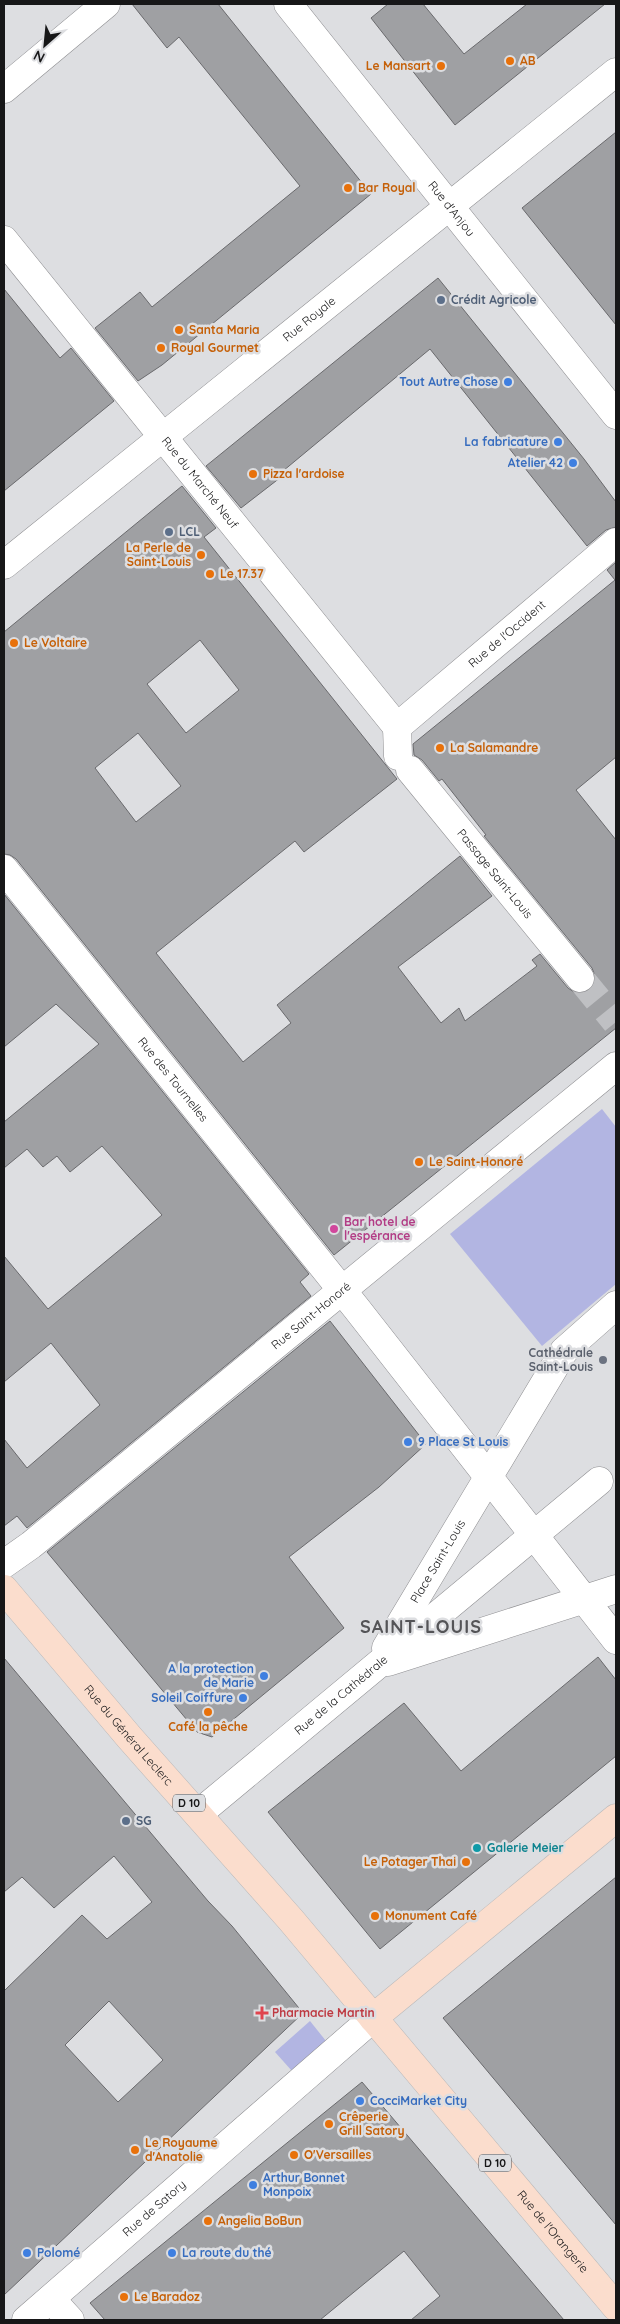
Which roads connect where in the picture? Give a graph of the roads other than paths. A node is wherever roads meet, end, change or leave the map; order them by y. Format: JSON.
{"nodes":[{"id":1,"x":106,"y":4,"type":"edge"},
{"id":2,"x":288,"y":4,"type":"edge"},
{"id":3,"x":616,"y":72,"type":"edge"},
{"id":4,"x":4,"y":90,"type":"edge"},
{"id":5,"x":449,"y":206,"type":"junction"},
{"id":6,"x":4,"y":240,"type":"edge"},
{"id":7,"x":616,"y":414,"type":"edge"},
{"id":8,"x":162,"y":436,"type":"junction"},
{"id":9,"x":616,"y":542,"type":"edge"},
{"id":10,"x":4,"y":565,"type":"edge"},
{"id":11,"x":397,"y":727,"type":"junction"},
{"id":12,"x":4,"y":870,"type":"edge"},
{"id":13,"x":580,"y":978,"type":"tunnel mouth"},
{"id":14,"x":614,"y":1072,"type":"edge"},
{"id":15,"x":349,"y":1300,"type":"junction"},
{"id":16,"x":616,"y":1305,"type":"edge"},
{"id":17,"x":488,"y":1477,"type":"junction"},
{"id":18,"x":600,"y":1481,"type":"dead end"},
{"id":19,"x":534,"y":1535,"type":"junction"},
{"id":20,"x":4,"y":1564,"type":"edge"},
{"id":21,"x":616,"y":1588,"type":"edge"},
{"id":22,"x":4,"y":1589,"type":"edge"},
{"id":23,"x":584,"y":1599,"type":"junction"},
{"id":24,"x":616,"y":1640,"type":"edge"},
{"id":25,"x":375,"y":1666,"type":"junction"},
{"id":26,"x":198,"y":1814,"type":"junction"},
{"id":27,"x":616,"y":1818,"type":"edge"},
{"id":28,"x":373,"y":2018,"type":"junction"},
{"id":29,"x":52,"y":2299,"type":"junction"},
{"id":30,"x":616,"y":2307,"type":"edge"},
{"id":31,"x":26,"y":2320,"type":"edge"},
{"id":32,"x":70,"y":2320,"type":"edge"}],
"edges":[{"from":1,"to":4,"type":"street"},
{"from":2,"to":5,"type":"street","name":"Rue d'Anjou"},
{"from":3,"to":5,"type":"street","name":"Rue Royale"},
{"from":5,"to":7,"type":"street","name":"Rue d'Anjou"},
{"from":5,"to":8,"type":"street","name":"Rue Royale"},
{"from":6,"to":8,"type":"street","name":"Rue du Marché Neuf"},
{"from":8,"to":10,"type":"street","name":"Rue Royale"},
{"from":8,"to":11,"type":"street","name":"Rue du Marché Neuf"},
{"from":9,"to":11,"type":"street","name":"Rue de l'Occident"},
{"from":11,"to":13,"type":"street","name":"Passage Saint-Louis"},
{"from":12,"to":15,"type":"street","name":"Rue des Tournelles"},
{"from":14,"to":15,"type":"street","name":"Rue Saint-Honoré"},
{"from":15,"to":17,"type":"street","name":"Rue des Tournelles"},
{"from":15,"to":20,"type":"street","name":"Rue Saint-Honoré"},
{"from":16,"to":17,"type":"street","name":"Place Saint-Louis"},
{"from":17,"to":19,"type":"street","name":"Rue des Tournelles"},
{"from":17,"to":25,"type":"street","name":"Place Saint-Louis"},
{"from":18,"to":19,"type":"street","name":"Rue de la Cathédrale"},
{"from":19,"to":23,"type":"street","name":"Rue des Tournelles"},
{"from":19,"to":25,"type":"street","name":"Rue de la Cathédrale"},
{"from":21,"to":23,"type":"street"},
{"from":22,"to":26,"type":"main road","name":"Rue du Général Leclerc","number":"D 10"},
{"from":23,"to":24,"type":"street","name":"Rue des Tournelles"},
{"from":23,"to":25,"type":"street"},
{"from":25,"to":26,"type":"street","name":"Rue de la Cathédrale"},
{"from":26,"to":28,"type":"main road","name":"Rue du Général Leclerc","number":"D 10"},
{"from":27,"to":28,"type":"main road"},
{"from":28,"to":29,"type":"street","name":"Rue de Satory"},
{"from":28,"to":30,"type":"main road","name":"Rue de l'Orangerie","number":"D 10"},
{"from":29,"to":31,"type":"street","name":"Rue de Satory"},
{"from":29,"to":32,"type":"street"}]}
